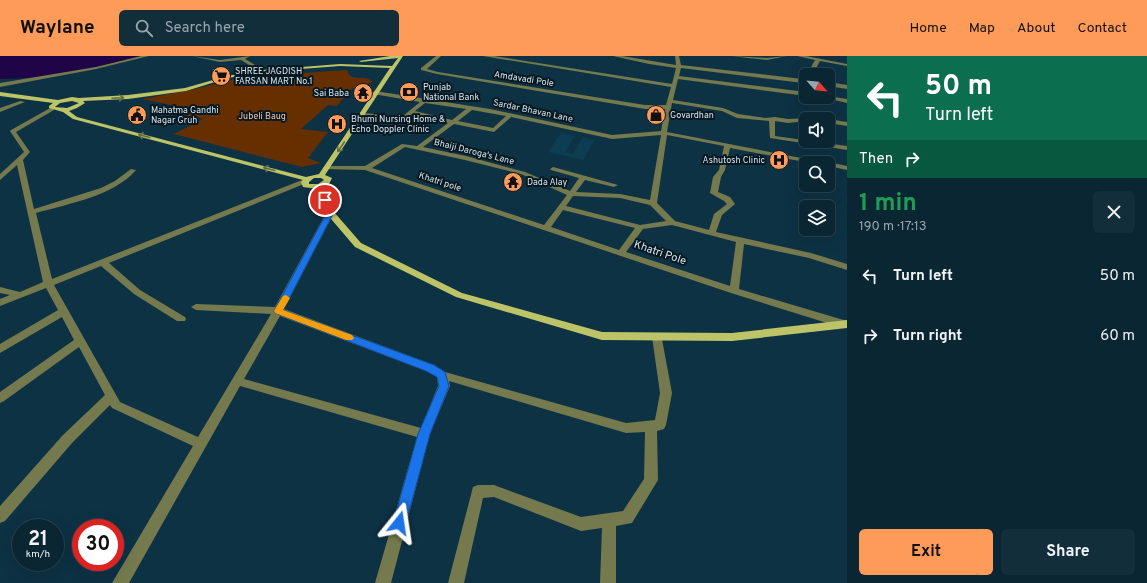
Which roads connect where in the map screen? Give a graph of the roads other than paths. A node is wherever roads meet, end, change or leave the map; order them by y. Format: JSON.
{"nodes":[{"id":1,"x":147,"y":56,"type":"edge"},
{"id":2,"x":194,"y":56,"type":"edge"},
{"id":3,"x":248,"y":56,"type":"edge"},
{"id":4,"x":401,"y":56,"type":"edge"},
{"id":5,"x":485,"y":56,"type":"edge"},
{"id":6,"x":615,"y":56,"type":"edge"},
{"id":7,"x":677,"y":56,"type":"edge"},
{"id":8,"x":733,"y":56,"type":"edge"},
{"id":9,"x":785,"y":56,"type":"edge"},
{"id":10,"x":799,"y":56,"type":"edge"},
{"id":11,"x":430,"y":57,"type":"dead end"},
{"id":12,"x":438,"y":57,"type":"edge"},
{"id":13,"x":810,"y":57,"type":"edge"},
{"id":14,"x":242,"y":59,"type":"junction"},
{"id":15,"x":818,"y":60,"type":"junction"},
{"id":16,"x":340,"y":65,"type":"junction"},
{"id":17,"x":847,"y":65,"type":"edge"},
{"id":18,"x":392,"y":66,"type":"junction"},
{"id":19,"x":679,"y":66,"type":"junction"},
{"id":20,"x":814,"y":68,"type":"edge"},
{"id":21,"x":263,"y":71,"type":"junction"},
{"id":22,"x":677,"y":77,"type":"junction"},
{"id":23,"x":782,"y":78,"type":"junction"},
{"id":24,"x":799,"y":79,"type":"edge"},
{"id":25,"x":0,"y":85,"type":"edge"},
{"id":26,"x":835,"y":85,"type":"edge"},
{"id":27,"x":674,"y":86,"type":"junction"},
{"id":28,"x":847,"y":87,"type":"edge"},
{"id":29,"x":783,"y":91,"type":"junction"},
{"id":30,"x":375,"y":93,"type":"junction"},
{"id":31,"x":799,"y":93,"type":"edge"},
{"id":32,"x":0,"y":94,"type":"edge"},
{"id":33,"x":835,"y":98,"type":"edge"},
{"id":34,"x":0,"y":99,"type":"edge"},
{"id":35,"x":79,"y":100,"type":"junction"},
{"id":36,"x":847,"y":100,"type":"edge"},
{"id":37,"x":424,"y":101,"type":"junction"},
{"id":38,"x":22,"y":102,"type":"junction"},
{"id":39,"x":58,"y":102,"type":"junction"},
{"id":40,"x":668,"y":104,"type":"junction"},
{"id":41,"x":52,"y":107,"type":"junction"},
{"id":42,"x":471,"y":108,"type":"junction"},
{"id":43,"x":0,"y":110,"type":"edge"},
{"id":44,"x":64,"y":110,"type":"junction"},
{"id":45,"x":411,"y":112,"type":"junction"},
{"id":46,"x":362,"y":115,"type":"junction"},
{"id":47,"x":510,"y":115,"type":"junction"},
{"id":48,"x":772,"y":119,"type":"junction"},
{"id":49,"x":799,"y":120,"type":"edge"},
{"id":50,"x":453,"y":122,"type":"junction"},
{"id":51,"x":835,"y":123,"type":"edge"},
{"id":52,"x":847,"y":124,"type":"edge"},
{"id":53,"x":664,"y":133,"type":"junction"},
{"id":54,"x":767,"y":144,"type":"junction"},
{"id":55,"x":728,"y":145,"type":"junction"},
{"id":56,"x":418,"y":148,"type":"junction"},
{"id":57,"x":847,"y":148,"type":"edge"},
{"id":58,"x":800,"y":156,"type":"edge"},
{"id":59,"x":19,"y":159,"type":"junction"},
{"id":60,"x":835,"y":165,"type":"edge"},
{"id":61,"x":326,"y":168,"type":"junction"},
{"id":62,"x":366,"y":168,"type":"junction"},
{"id":63,"x":847,"y":168,"type":"edge"},
{"id":64,"x":553,"y":169,"type":"dead end"},
{"id":65,"x":0,"y":170,"type":"edge"},
{"id":66,"x":8,"y":170,"type":"junction"},
{"id":67,"x":133,"y":170,"type":"dead end"},
{"id":68,"x":322,"y":176,"type":"junction"},
{"id":69,"x":583,"y":177,"type":"junction"},
{"id":70,"x":0,"y":178,"type":"edge"},
{"id":71,"x":306,"y":180,"type":"junction"},
{"id":72,"x":614,"y":185,"type":"dead end"},
{"id":73,"x":321,"y":186,"type":"junction"},
{"id":74,"x":571,"y":194,"type":"junction"},
{"id":75,"x":653,"y":203,"type":"junction"},
{"id":76,"x":561,"y":207,"type":"junction"},
{"id":77,"x":32,"y":212,"type":"junction"},
{"id":78,"x":330,"y":214,"type":"junction"},
{"id":79,"x":672,"y":223,"type":"junction"},
{"id":80,"x":640,"y":227,"type":"junction"},
{"id":81,"x":546,"y":228,"type":"junction"},
{"id":82,"x":712,"y":233,"type":"junction"},
{"id":83,"x":740,"y":241,"type":"junction"},
{"id":84,"x":622,"y":252,"type":"junction"},
{"id":85,"x":102,"y":262,"type":"junction"},
{"id":86,"x":847,"y":267,"type":"edge"},
{"id":87,"x":48,"y":283,"type":"junction"},
{"id":88,"x":0,"y":290,"type":"edge"},
{"id":89,"x":734,"y":291,"type":"junction"},
{"id":90,"x":21,"y":295,"type":"junction"},
{"id":91,"x":0,"y":303,"type":"edge"},
{"id":92,"x":196,"y":307,"type":"dead end"},
{"id":93,"x":64,"y":311,"type":"junction"},
{"id":94,"x":278,"y":311,"type":"junction"},
{"id":95,"x":181,"y":318,"type":"dead end"},
{"id":96,"x":845,"y":324,"type":"edge"},
{"id":97,"x":657,"y":337,"type":"junction"},
{"id":98,"x":80,"y":341,"type":"junction"},
{"id":99,"x":0,"y":349,"type":"edge"},
{"id":100,"x":442,"y":375,"type":"junction"},
{"id":101,"x":238,"y":381,"type":"junction"},
{"id":102,"x":111,"y":397,"type":"junction"},
{"id":103,"x":0,"y":398,"type":"edge"},
{"id":104,"x":651,"y":426,"type":"junction"},
{"id":105,"x":424,"y":434,"type":"junction"},
{"id":106,"x":201,"y":444,"type":"junction"},
{"id":107,"x":0,"y":516,"type":"edge"},
{"id":108,"x":609,"y":520,"type":"junction"},
{"id":109,"x":120,"y":583,"type":"edge"},
{"id":110,"x":383,"y":583,"type":"edge"},
{"id":111,"x":456,"y":583,"type":"edge"},
{"id":112,"x":608,"y":583,"type":"edge"}],
"edges":[{"from":1,"to":25,"type":"street"},
{"from":2,"to":14,"type":"street"},
{"from":3,"to":14,"type":"street"},
{"from":4,"to":16,"type":"main road"},
{"from":4,"to":18,"type":"main road"},
{"from":5,"to":27,"type":"street","name":"Amdavadi Pole"},
{"from":6,"to":19,"type":"street"},
{"from":7,"to":19,"type":"street"},
{"from":8,"to":9,"type":"street"},
{"from":10,"to":13,"type":"street"},
{"from":11,"to":12,"type":"street"},
{"from":12,"to":40,"type":"street","name":"Amdavadi Pole"},
{"from":13,"to":15,"type":"street"},
{"from":14,"to":21,"type":"street"},
{"from":15,"to":17,"type":"street"},
{"from":15,"to":20,"type":"street"},
{"from":16,"to":18,"type":"main road"},
{"from":16,"to":21,"type":"main road"},
{"from":18,"to":30,"type":"main road"},
{"from":19,"to":22,"type":"street"},
{"from":19,"to":23,"type":"street"},
{"from":35,"to":21,"type":"main road","one_way":true},
{"from":22,"to":27,"type":"street"},
{"from":22,"to":29,"type":"street"},
{"from":23,"to":24,"type":"street"},
{"from":23,"to":29,"type":"street"},
{"from":26,"to":28,"type":"street"},
{"from":27,"to":40,"type":"street"},
{"from":29,"to":31,"type":"street"},
{"from":30,"to":37,"type":"street","name":"Sardar Bhavan Lane"},
{"from":30,"to":46,"type":"main road"},
{"from":32,"to":39,"type":"main road"},
{"from":33,"to":36,"type":"street"},
{"from":34,"to":38,"type":"main road"},
{"from":35,"to":39,"type":"main road"},
{"from":35,"to":44,"type":"main road"},
{"from":37,"to":42,"type":"street","name":"Sardar Bhavan Lane"},
{"from":37,"to":45,"type":"street"},
{"from":38,"to":41,"type":"main road"},
{"from":38,"to":43,"type":"street"},
{"from":39,"to":41,"type":"main road"},
{"from":40,"to":48,"type":"street"},
{"from":40,"to":53,"type":"street"},
{"from":41,"to":44,"type":"main road"},
{"from":41,"to":59,"type":"street"},
{"from":42,"to":47,"type":"street","name":"Sardar Bhavan Lane"},
{"from":42,"to":50,"type":"street"},
{"from":71,"to":44,"type":"main road","one_way":true},
{"from":45,"to":46,"type":"street"},
{"from":45,"to":50,"type":"street"},
{"from":46,"to":61,"type":"main road","one_way":true},
{"from":47,"to":50,"type":"street"},
{"from":47,"to":53,"type":"street","name":"Sardar Bhavan Lane"},
{"from":48,"to":49,"type":"street"},
{"from":48,"to":54,"type":"street"},
{"from":50,"to":56,"type":"street"},
{"from":51,"to":52,"type":"street"},
{"from":53,"to":55,"type":"street","name":"Sardar Bhavan Lane"},
{"from":53,"to":75,"type":"street"},
{"from":54,"to":55,"type":"street","name":"Sardar Bhavan Lane"},
{"from":54,"to":57,"type":"street"},
{"from":54,"to":58,"type":"street"},
{"from":55,"to":82,"type":"street"},
{"from":56,"to":62,"type":"street","name":"Bhaiji Daroga's Lane"},
{"from":56,"to":74,"type":"street","name":"Bhaiji Daroga's Lane"},
{"from":59,"to":66,"type":"street"},
{"from":59,"to":77,"type":"street"},
{"from":60,"to":63,"type":"street"},
{"from":61,"to":62,"type":"street","name":"Khatri pole"},
{"from":61,"to":68,"type":"main road"},
{"from":62,"to":81,"type":"street","name":"Khatri pole"},
{"from":64,"to":69,"type":"street"},
{"from":65,"to":66,"type":"street"},
{"from":66,"to":70,"type":"street"},
{"from":67,"to":77,"type":"street"},
{"from":68,"to":71,"type":"main road"},
{"from":68,"to":73,"type":"main road"},
{"from":69,"to":72,"type":"street"},
{"from":69,"to":74,"type":"street"},
{"from":71,"to":73,"type":"main road"},
{"from":71,"to":85,"type":"street"},
{"from":73,"to":78,"type":"main road"},
{"from":74,"to":75,"type":"street"},
{"from":74,"to":76,"type":"street"},
{"from":75,"to":79,"type":"street"},
{"from":76,"to":80,"type":"street"},
{"from":76,"to":81,"type":"street"},
{"from":77,"to":87,"type":"street"},
{"from":78,"to":94,"type":"street"},
{"from":78,"to":97,"type":"main road"},
{"from":79,"to":80,"type":"street"},
{"from":79,"to":82,"type":"street"},
{"from":80,"to":84,"type":"street"},
{"from":81,"to":84,"type":"street","name":"Khatri Pole"},
{"from":82,"to":83,"type":"street"},
{"from":83,"to":86,"type":"street"},
{"from":83,"to":89,"type":"street"},
{"from":84,"to":89,"type":"street","name":"Khatri Pole"},
{"from":85,"to":87,"type":"street"},
{"from":85,"to":95,"type":"street"},
{"from":87,"to":90,"type":"street"},
{"from":87,"to":93,"type":"street"},
{"from":88,"to":90,"type":"street"},
{"from":89,"to":96,"type":"street","name":"Khatri Pole"},
{"from":90,"to":91,"type":"street"},
{"from":92,"to":94,"type":"street"},
{"from":93,"to":98,"type":"street"},
{"from":93,"to":99,"type":"street"},
{"from":94,"to":100,"type":"street"},
{"from":94,"to":101,"type":"street"},
{"from":96,"to":97,"type":"main road"},
{"from":97,"to":104,"type":"street"},
{"from":98,"to":102,"type":"street"},
{"from":98,"to":103,"type":"street"},
{"from":100,"to":104,"type":"street"},
{"from":100,"to":105,"type":"street"},
{"from":101,"to":105,"type":"street"},
{"from":101,"to":106,"type":"street"},
{"from":102,"to":106,"type":"street"},
{"from":102,"to":107,"type":"street"},
{"from":104,"to":108,"type":"street"},
{"from":105,"to":110,"type":"street"},
{"from":106,"to":109,"type":"street"},
{"from":108,"to":111,"type":"street"},
{"from":108,"to":112,"type":"street"}]}
